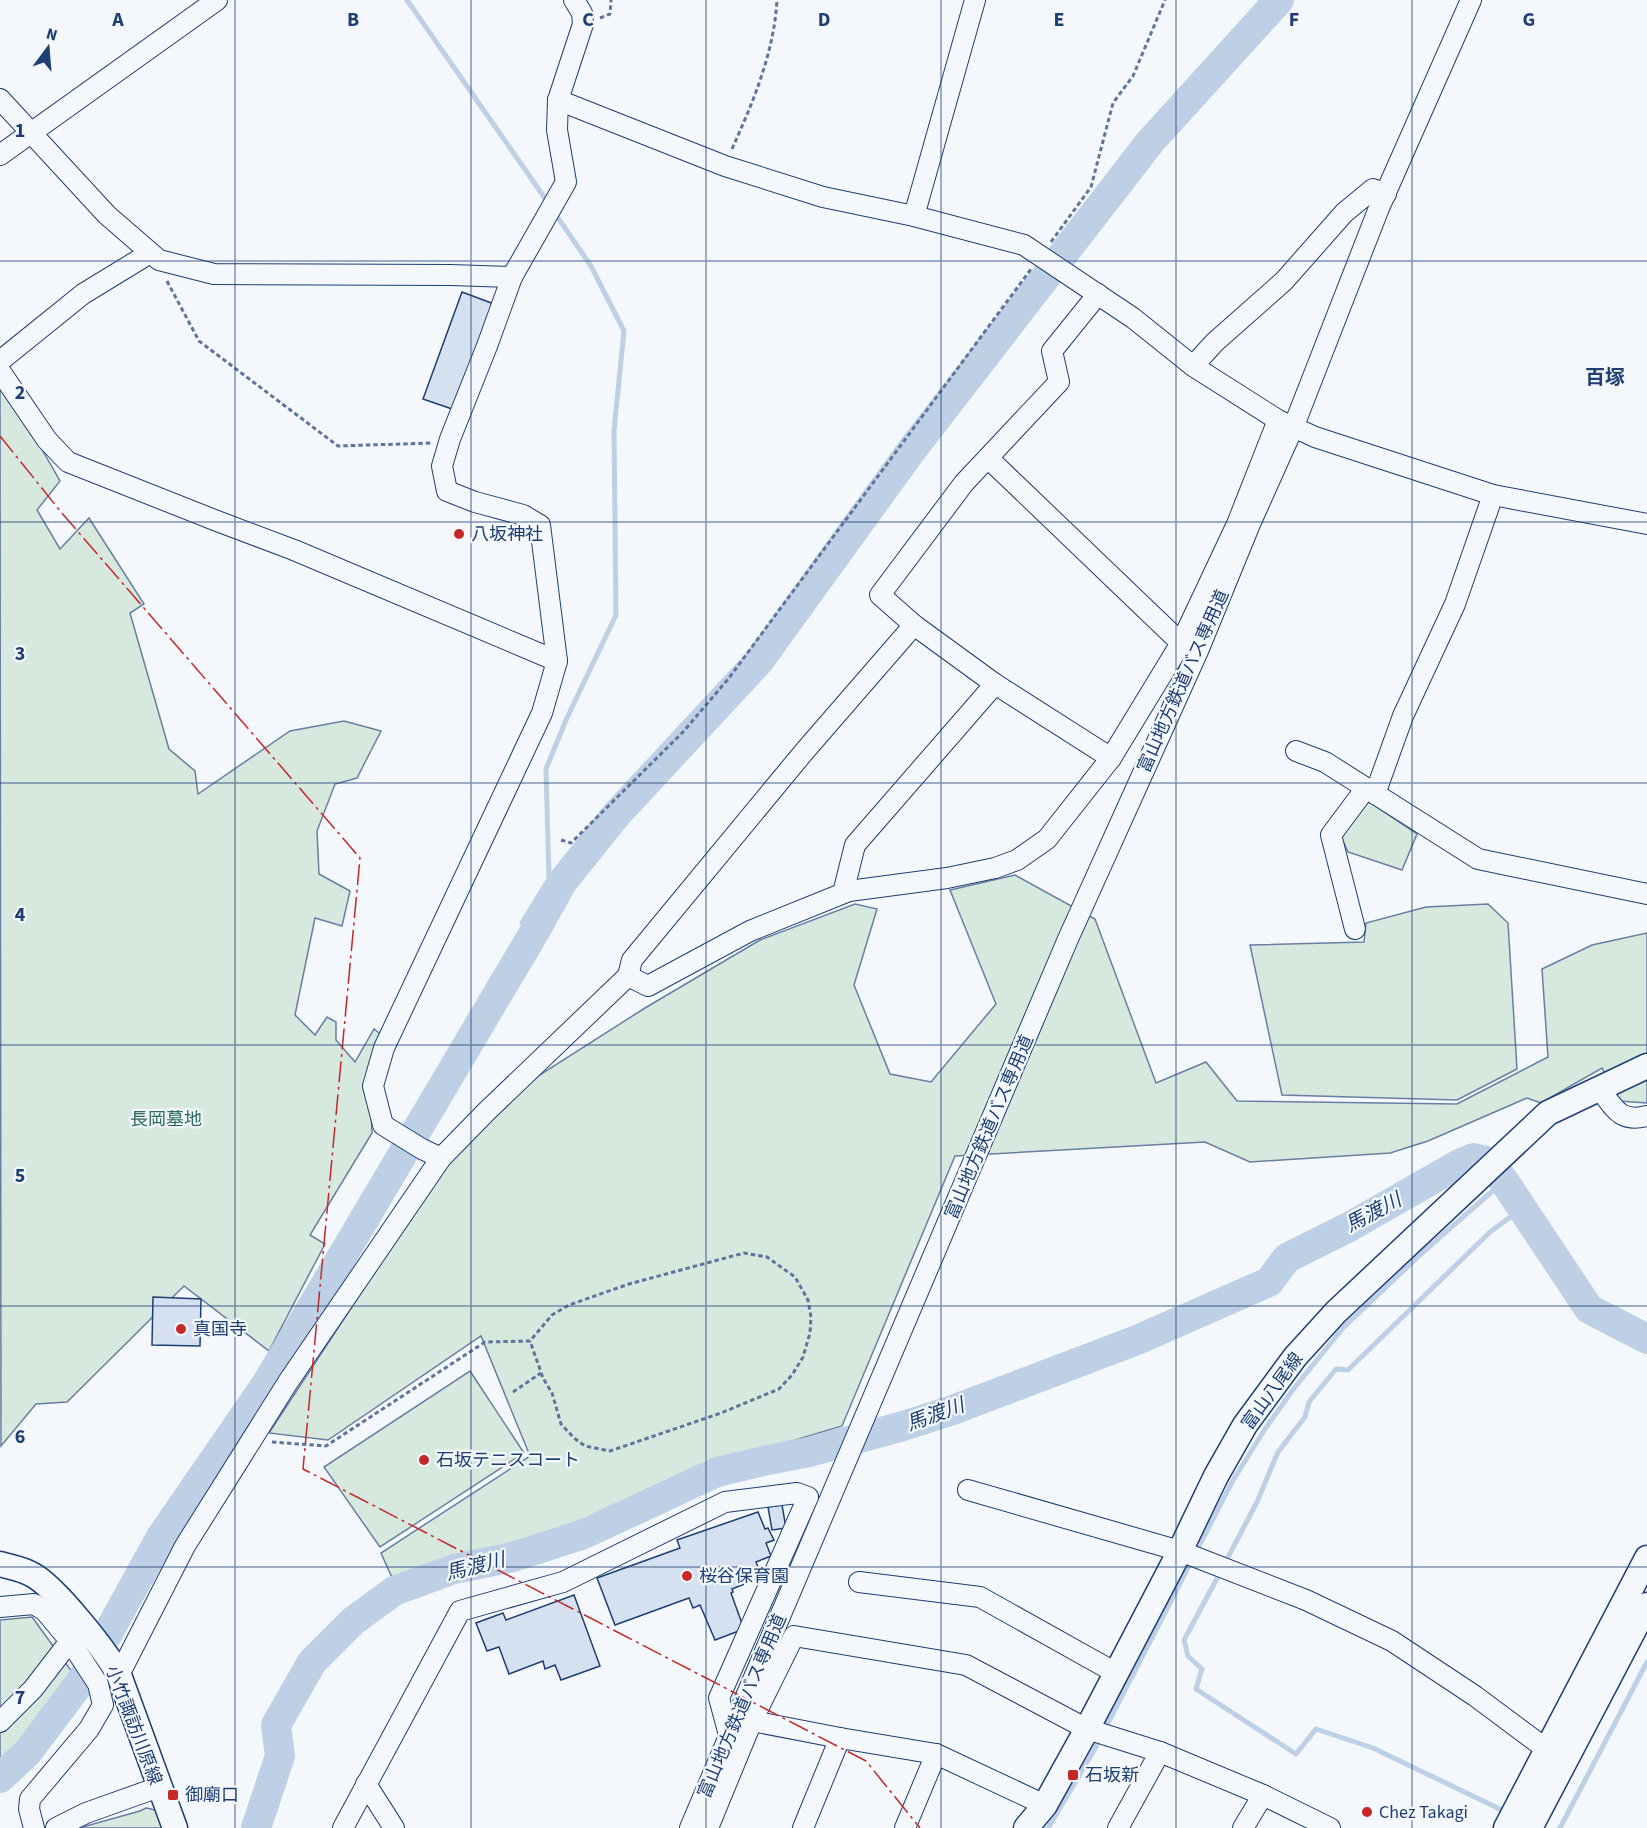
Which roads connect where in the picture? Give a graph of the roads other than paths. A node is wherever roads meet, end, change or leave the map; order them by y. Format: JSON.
{"nodes":[{"id":1,"x":217,"y":0,"type":"edge"},
{"id":2,"x":573,"y":0,"type":"edge"},
{"id":3,"x":975,"y":0,"type":"edge"},
{"id":4,"x":1471,"y":0,"type":"edge"},
{"id":5,"x":0,"y":99,"type":"edge"},
{"id":6,"x":558,"y":100,"type":"junction"},
{"id":7,"x":31,"y":133,"type":"junction"},
{"id":8,"x":0,"y":155,"type":"edge"},
{"id":9,"x":1386,"y":194,"type":"junction"},
{"id":10,"x":914,"y":216,"type":"junction"},
{"id":11,"x":154,"y":257,"type":"junction"},
{"id":12,"x":512,"y":278,"type":"junction"},
{"id":13,"x":1098,"y":294,"type":"junction"},
{"id":14,"x":0,"y":361,"type":"edge"},
{"id":15,"x":1193,"y":366,"type":"junction"},
{"id":16,"x":0,"y":371,"type":"edge"},
{"id":17,"x":1286,"y":424,"type":"junction"},
{"id":18,"x":988,"y":458,"type":"junction"},
{"id":19,"x":1493,"y":495,"type":"junction"},
{"id":20,"x":1647,"y":524,"type":"edge"},
{"id":21,"x":914,"y":625,"type":"junction"},
{"id":22,"x":1181,"y":643,"type":"junction"},
{"id":23,"x":557,"y":661,"type":"junction"},
{"id":24,"x":995,"y":684,"type":"junction"},
{"id":25,"x":1296,"y":751,"type":"dead end"},
{"id":26,"x":1112,"y":758,"type":"junction"},
{"id":27,"x":1370,"y":791,"type":"junction"},
{"id":28,"x":843,"y":893,"type":"junction"},
{"id":29,"x":1647,"y":894,"type":"edge"},
{"id":30,"x":1355,"y":929,"type":"dead end"},
{"id":31,"x":628,"y":976,"type":"junction"},
{"id":32,"x":1647,"y":1066,"type":"edge"},
{"id":33,"x":1600,"y":1089,"type":"junction"},
{"id":34,"x":1647,"y":1116,"type":"edge"},
{"id":35,"x":441,"y":1158,"type":"junction"},
{"id":36,"x":968,"y":1490,"type":"dead end"},
{"id":37,"x":1180,"y":1551,"type":"junction"},
{"id":38,"x":1647,"y":1558,"type":"edge"},
{"id":39,"x":0,"y":1564,"type":"edge"},
{"id":40,"x":859,"y":1582,"type":"dead end"},
{"id":41,"x":1647,"y":1605,"type":"edge"},
{"id":42,"x":0,"y":1607,"type":"edge"},
{"id":43,"x":77,"y":1633,"type":"junction"},
{"id":44,"x":116,"y":1669,"type":"junction"},
{"id":45,"x":1116,"y":1673,"type":"junction"},
{"id":46,"x":752,"y":1720,"type":"junction"},
{"id":47,"x":0,"y":1722,"type":"edge"},
{"id":48,"x":1087,"y":1729,"type":"junction"},
{"id":49,"x":729,"y":1735,"type":"junction"},
{"id":50,"x":840,"y":1738,"type":"junction"},
{"id":51,"x":1160,"y":1752,"type":"junction"},
{"id":52,"x":936,"y":1754,"type":"junction"},
{"id":53,"x":1555,"y":1756,"type":"junction"},
{"id":54,"x":366,"y":1784,"type":"junction"},
{"id":55,"x":159,"y":1787,"type":"junction"},
{"id":56,"x":1263,"y":1795,"type":"junction"},
{"id":57,"x":1045,"y":1805,"type":"junction"},
{"id":58,"x":1515,"y":1827,"type":"edge"},
{"id":59,"x":34,"y":1828,"type":"edge"},
{"id":60,"x":56,"y":1828,"type":"edge"},
{"id":61,"x":175,"y":1828,"type":"edge"},
{"id":62,"x":343,"y":1828,"type":"edge"},
{"id":63,"x":394,"y":1828,"type":"edge"},
{"id":64,"x":690,"y":1828,"type":"edge"},
{"id":65,"x":708,"y":1828,"type":"edge"},
{"id":66,"x":803,"y":1828,"type":"edge"},
{"id":67,"x":905,"y":1828,"type":"edge"},
{"id":68,"x":1026,"y":1828,"type":"edge"},
{"id":69,"x":1118,"y":1828,"type":"edge"},
{"id":70,"x":1243,"y":1828,"type":"edge"},
{"id":71,"x":1329,"y":1828,"type":"edge"}],
"edges":[{"from":1,"to":7,"type":"street"},
{"from":2,"to":6,"type":"street"},
{"from":3,"to":10,"type":"street"},
{"from":4,"to":9,"type":"street"},
{"from":5,"to":7,"type":"street"},
{"from":6,"to":10,"type":"street"},
{"from":6,"to":12,"type":"street"},
{"from":7,"to":8,"type":"street"},
{"from":7,"to":11,"type":"street"},
{"from":9,"to":15,"type":"street"},
{"from":9,"to":17,"type":"street"},
{"from":10,"to":13,"type":"street"},
{"from":11,"to":12,"type":"street"},
{"from":11,"to":14,"type":"street"},
{"from":12,"to":23,"type":"street"},
{"from":13,"to":15,"type":"street"},
{"from":13,"to":18,"type":"street"},
{"from":15,"to":17,"type":"street"},
{"from":16,"to":23,"type":"street"},
{"from":17,"to":19,"type":"street"},
{"from":17,"to":22,"type":"street"},
{"from":17,"to":49,"type":"street","name":"富山地方鉄道バス専用道"},
{"from":18,"to":21,"type":"street"},
{"from":18,"to":22,"type":"street"},
{"from":19,"to":20,"type":"street"},
{"from":19,"to":27,"type":"street"},
{"from":21,"to":24,"type":"street"},
{"from":21,"to":31,"type":"street"},
{"from":22,"to":26,"type":"street"},
{"from":23,"to":35,"type":"street"},
{"from":24,"to":26,"type":"street"},
{"from":24,"to":28,"type":"street"},
{"from":25,"to":27,"type":"street"},
{"from":26,"to":28,"type":"street"},
{"from":27,"to":29,"type":"street"},
{"from":27,"to":30,"type":"street"},
{"from":28,"to":31,"type":"street"},
{"from":31,"to":35,"type":"street"},
{"from":32,"to":33,"type":"main road","name":"富山八尾線"},
{"from":33,"to":34,"type":"street"},
{"from":33,"to":37,"type":"main road","name":"富山八尾線"},
{"from":35,"to":44,"type":"street"},
{"from":36,"to":37,"type":"street"},
{"from":37,"to":45,"type":"main road","name":"富山八尾線"},
{"from":37,"to":53,"type":"street"},
{"from":38,"to":53,"type":"main road"},
{"from":39,"to":43,"type":"main road","name":"小竹諏訪川原線"},
{"from":40,"to":45,"type":"street"},
{"from":41,"to":53,"type":"main road"},
{"from":42,"to":43,"type":"street"},
{"from":43,"to":44,"type":"main road","name":"小竹諏訪川原線"},
{"from":43,"to":47,"type":"street"},
{"from":43,"to":59,"type":"street"},
{"from":44,"to":55,"type":"main road","name":"小竹諏訪川原線"},
{"from":45,"to":48,"type":"main road","name":"富山八尾線"},
{"from":46,"to":48,"type":"street"},
{"from":46,"to":50,"type":"street"},
{"from":46,"to":65,"type":"street"},
{"from":48,"to":51,"type":"street"},
{"from":48,"to":57,"type":"main road","name":"富山八尾線"},
{"from":49,"to":54,"type":"street"},
{"from":49,"to":64,"type":"street","name":"富山地方鉄道バス専用道"},
{"from":50,"to":52,"type":"street"},
{"from":50,"to":66,"type":"street"},
{"from":51,"to":56,"type":"street"},
{"from":51,"to":69,"type":"street"},
{"from":52,"to":57,"type":"street"},
{"from":52,"to":67,"type":"street"},
{"from":53,"to":58,"type":"main road"},
{"from":54,"to":62,"type":"street"},
{"from":54,"to":63,"type":"street"},
{"from":55,"to":60,"type":"street"},
{"from":55,"to":61,"type":"main road","name":"小竹諏訪川原線"},
{"from":56,"to":70,"type":"street"},
{"from":56,"to":71,"type":"street"},
{"from":57,"to":68,"type":"main road","name":"富山八尾線"}]}
